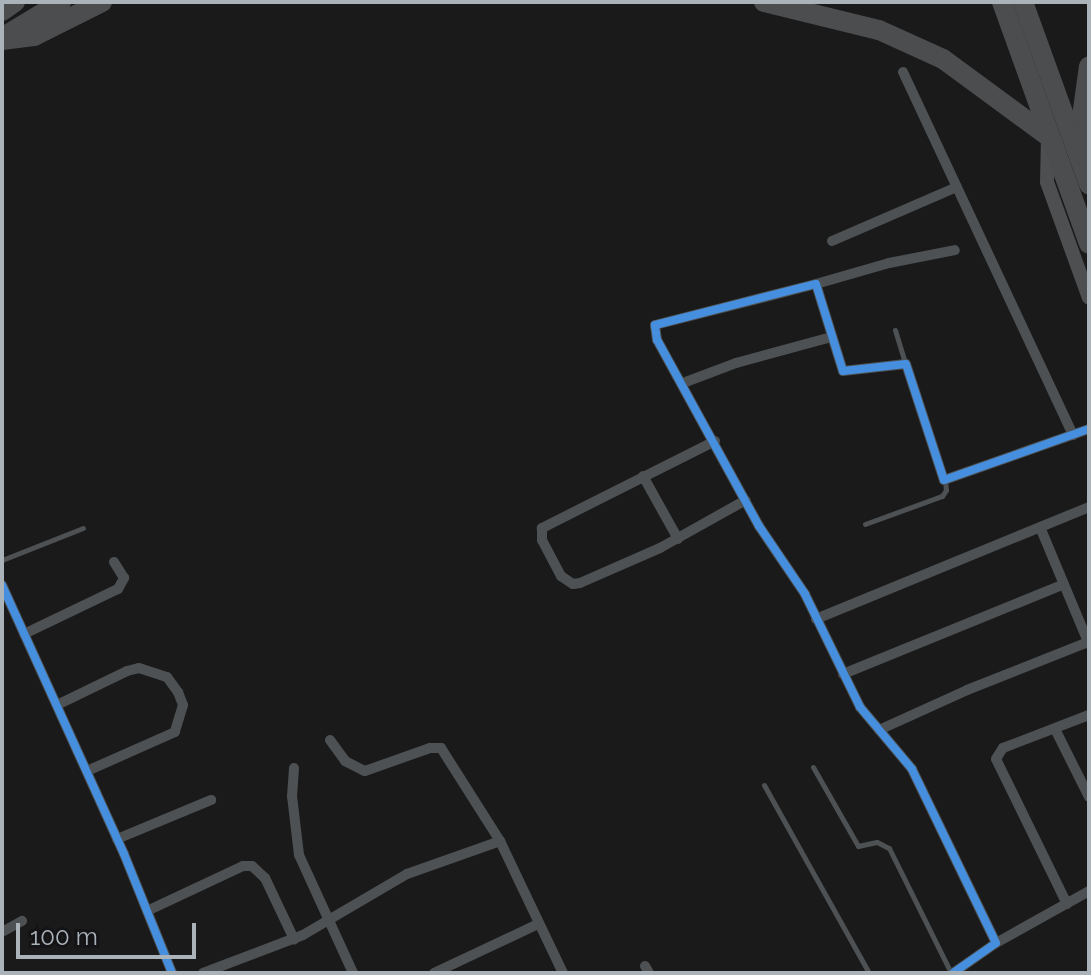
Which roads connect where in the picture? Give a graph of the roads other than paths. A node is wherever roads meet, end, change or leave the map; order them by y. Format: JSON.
{"nodes":[{"id":1,"x":15,"y":2,"type":"edge"},
{"id":2,"x":61,"y":2,"type":"edge"},
{"id":3,"x":102,"y":2,"type":"edge"},
{"id":4,"x":764,"y":2,"type":"edge"},
{"id":5,"x":1002,"y":2,"type":"edge"},
{"id":6,"x":1023,"y":2,"type":"edge"},
{"id":7,"x":2,"y":11,"type":"edge"},
{"id":8,"x":2,"y":39,"type":"edge"},
{"id":9,"x":1089,"y":66,"type":"edge"},
{"id":10,"x":903,"y":72,"type":"dead end"},
{"id":11,"x":1048,"y":136,"type":"junction"},
{"id":12,"x":1088,"y":178,"type":"edge"},
{"id":13,"x":957,"y":187,"type":"junction"},
{"id":14,"x":832,"y":241,"type":"dead end"},
{"id":15,"x":1089,"y":244,"type":"edge"},
{"id":16,"x":955,"y":250,"type":"dead end"},
{"id":17,"x":816,"y":284,"type":"junction"},
{"id":18,"x":1089,"y":298,"type":"edge"},
{"id":19,"x":895,"y":330,"type":"dead end"},
{"id":20,"x":832,"y":337,"type":"junction"},
{"id":21,"x":906,"y":364,"type":"junction"},
{"id":22,"x":683,"y":383,"type":"junction"},
{"id":23,"x":1089,"y":429,"type":"edge"},
{"id":24,"x":1073,"y":435,"type":"junction"},
{"id":25,"x":715,"y":441,"type":"junction"},
{"id":26,"x":643,"y":476,"type":"junction"},
{"id":27,"x":944,"y":480,"type":"junction"},
{"id":28,"x":746,"y":500,"type":"junction"},
{"id":29,"x":1089,"y":507,"type":"edge"},
{"id":30,"x":865,"y":524,"type":"dead end"},
{"id":31,"x":1040,"y":527,"type":"junction"},
{"id":32,"x":83,"y":528,"type":"dead end"},
{"id":33,"x":678,"y":539,"type":"junction"},
{"id":34,"x":2,"y":560,"type":"edge"},
{"id":35,"x":114,"y":562,"type":"dead end"},
{"id":36,"x":2,"y":585,"type":"edge"},
{"id":37,"x":1062,"y":585,"type":"junction"},
{"id":38,"x":816,"y":619,"type":"junction"},
{"id":39,"x":24,"y":634,"type":"junction"},
{"id":40,"x":1088,"y":643,"type":"edge"},
{"id":41,"x":843,"y":674,"type":"junction"},
{"id":42,"x":57,"y":705,"type":"junction"},
{"id":43,"x":1089,"y":715,"type":"edge"},
{"id":44,"x":1055,"y":729,"type":"junction"},
{"id":45,"x":879,"y":730,"type":"junction"},
{"id":46,"x":330,"y":740,"type":"dead end"},
{"id":47,"x":813,"y":767,"type":"dead end"},
{"id":48,"x":294,"y":768,"type":"dead end"},
{"id":49,"x":87,"y":771,"type":"junction"},
{"id":50,"x":764,"y":785,"type":"dead end"},
{"id":51,"x":1089,"y":797,"type":"edge"},
{"id":52,"x":211,"y":800,"type":"dead end"},
{"id":53,"x":117,"y":839,"type":"junction"},
{"id":54,"x":500,"y":841,"type":"junction"},
{"id":55,"x":1089,"y":891,"type":"edge"},
{"id":56,"x":1067,"y":904,"type":"junction"},
{"id":57,"x":147,"y":911,"type":"junction"},
{"id":58,"x":328,"y":920,"type":"junction"},
{"id":59,"x":22,"y":921,"type":"dead end"},
{"id":60,"x":538,"y":924,"type":"junction"},
{"id":61,"x":2,"y":932,"type":"edge"},
{"id":62,"x":294,"y":939,"type":"junction"},
{"id":63,"x":996,"y":943,"type":"junction"},
{"id":64,"x":172,"y":973,"type":"edge"},
{"id":65,"x":203,"y":973,"type":"edge"},
{"id":66,"x":353,"y":973,"type":"edge"},
{"id":67,"x":434,"y":973,"type":"edge"},
{"id":68,"x":563,"y":973,"type":"edge"},
{"id":69,"x":869,"y":973,"type":"edge"},
{"id":70,"x":952,"y":973,"type":"edge"}],
"edges":[{"from":1,"to":7,"type":"highway"},
{"from":2,"to":8,"type":"highway"},
{"from":3,"to":8,"type":"highway"},
{"from":4,"to":11,"type":"highway"},
{"from":5,"to":11,"type":"highway"},
{"from":6,"to":12,"type":"highway"},
{"from":9,"to":12,"type":"highway"},
{"from":10,"to":13,"type":"street"},
{"from":11,"to":15,"type":"highway"},
{"from":11,"to":18,"type":"street"},
{"from":13,"to":14,"type":"street"},
{"from":13,"to":24,"type":"street"},
{"from":16,"to":17,"type":"street"},
{"from":17,"to":20,"type":"street"},
{"from":17,"to":22,"type":"street"},
{"from":19,"to":21,"type":"lane"},
{"from":20,"to":21,"type":"street"},
{"from":20,"to":22,"type":"street"},
{"from":21,"to":27,"type":"street"},
{"from":22,"to":25,"type":"street"},
{"from":23,"to":24,"type":"street"},
{"from":24,"to":27,"type":"street"},
{"from":25,"to":26,"type":"street"},
{"from":25,"to":28,"type":"street"},
{"from":26,"to":33,"type":"street"},
{"from":26,"to":33,"type":"street"},
{"from":27,"to":30,"type":"lane"},
{"from":28,"to":33,"type":"street"},
{"from":28,"to":38,"type":"street"},
{"from":29,"to":31,"type":"street"},
{"from":31,"to":37,"type":"street"},
{"from":31,"to":38,"type":"street"},
{"from":32,"to":34,"type":"lane"},
{"from":35,"to":39,"type":"street"},
{"from":36,"to":39,"type":"street"},
{"from":37,"to":40,"type":"street"},
{"from":37,"to":41,"type":"street"},
{"from":38,"to":41,"type":"street"},
{"from":39,"to":42,"type":"street"},
{"from":40,"to":45,"type":"street"},
{"from":41,"to":45,"type":"street"},
{"from":42,"to":49,"type":"street"},
{"from":42,"to":49,"type":"street"},
{"from":43,"to":44,"type":"street"},
{"from":44,"to":51,"type":"street"},
{"from":44,"to":56,"type":"street"},
{"from":45,"to":63,"type":"street"},
{"from":46,"to":54,"type":"street"},
{"from":47,"to":70,"type":"lane"},
{"from":48,"to":58,"type":"street"},
{"from":49,"to":53,"type":"street"},
{"from":50,"to":69,"type":"lane"},
{"from":52,"to":53,"type":"street"},
{"from":53,"to":57,"type":"street"},
{"from":54,"to":58,"type":"street"},
{"from":54,"to":60,"type":"street"},
{"from":55,"to":56,"type":"street"},
{"from":56,"to":63,"type":"street"},
{"from":57,"to":62,"type":"street"},
{"from":57,"to":64,"type":"street"},
{"from":58,"to":62,"type":"street"},
{"from":58,"to":66,"type":"street"},
{"from":59,"to":61,"type":"street"},
{"from":60,"to":67,"type":"street"},
{"from":60,"to":68,"type":"street"},
{"from":62,"to":65,"type":"street"},
{"from":63,"to":70,"type":"street"}]}
